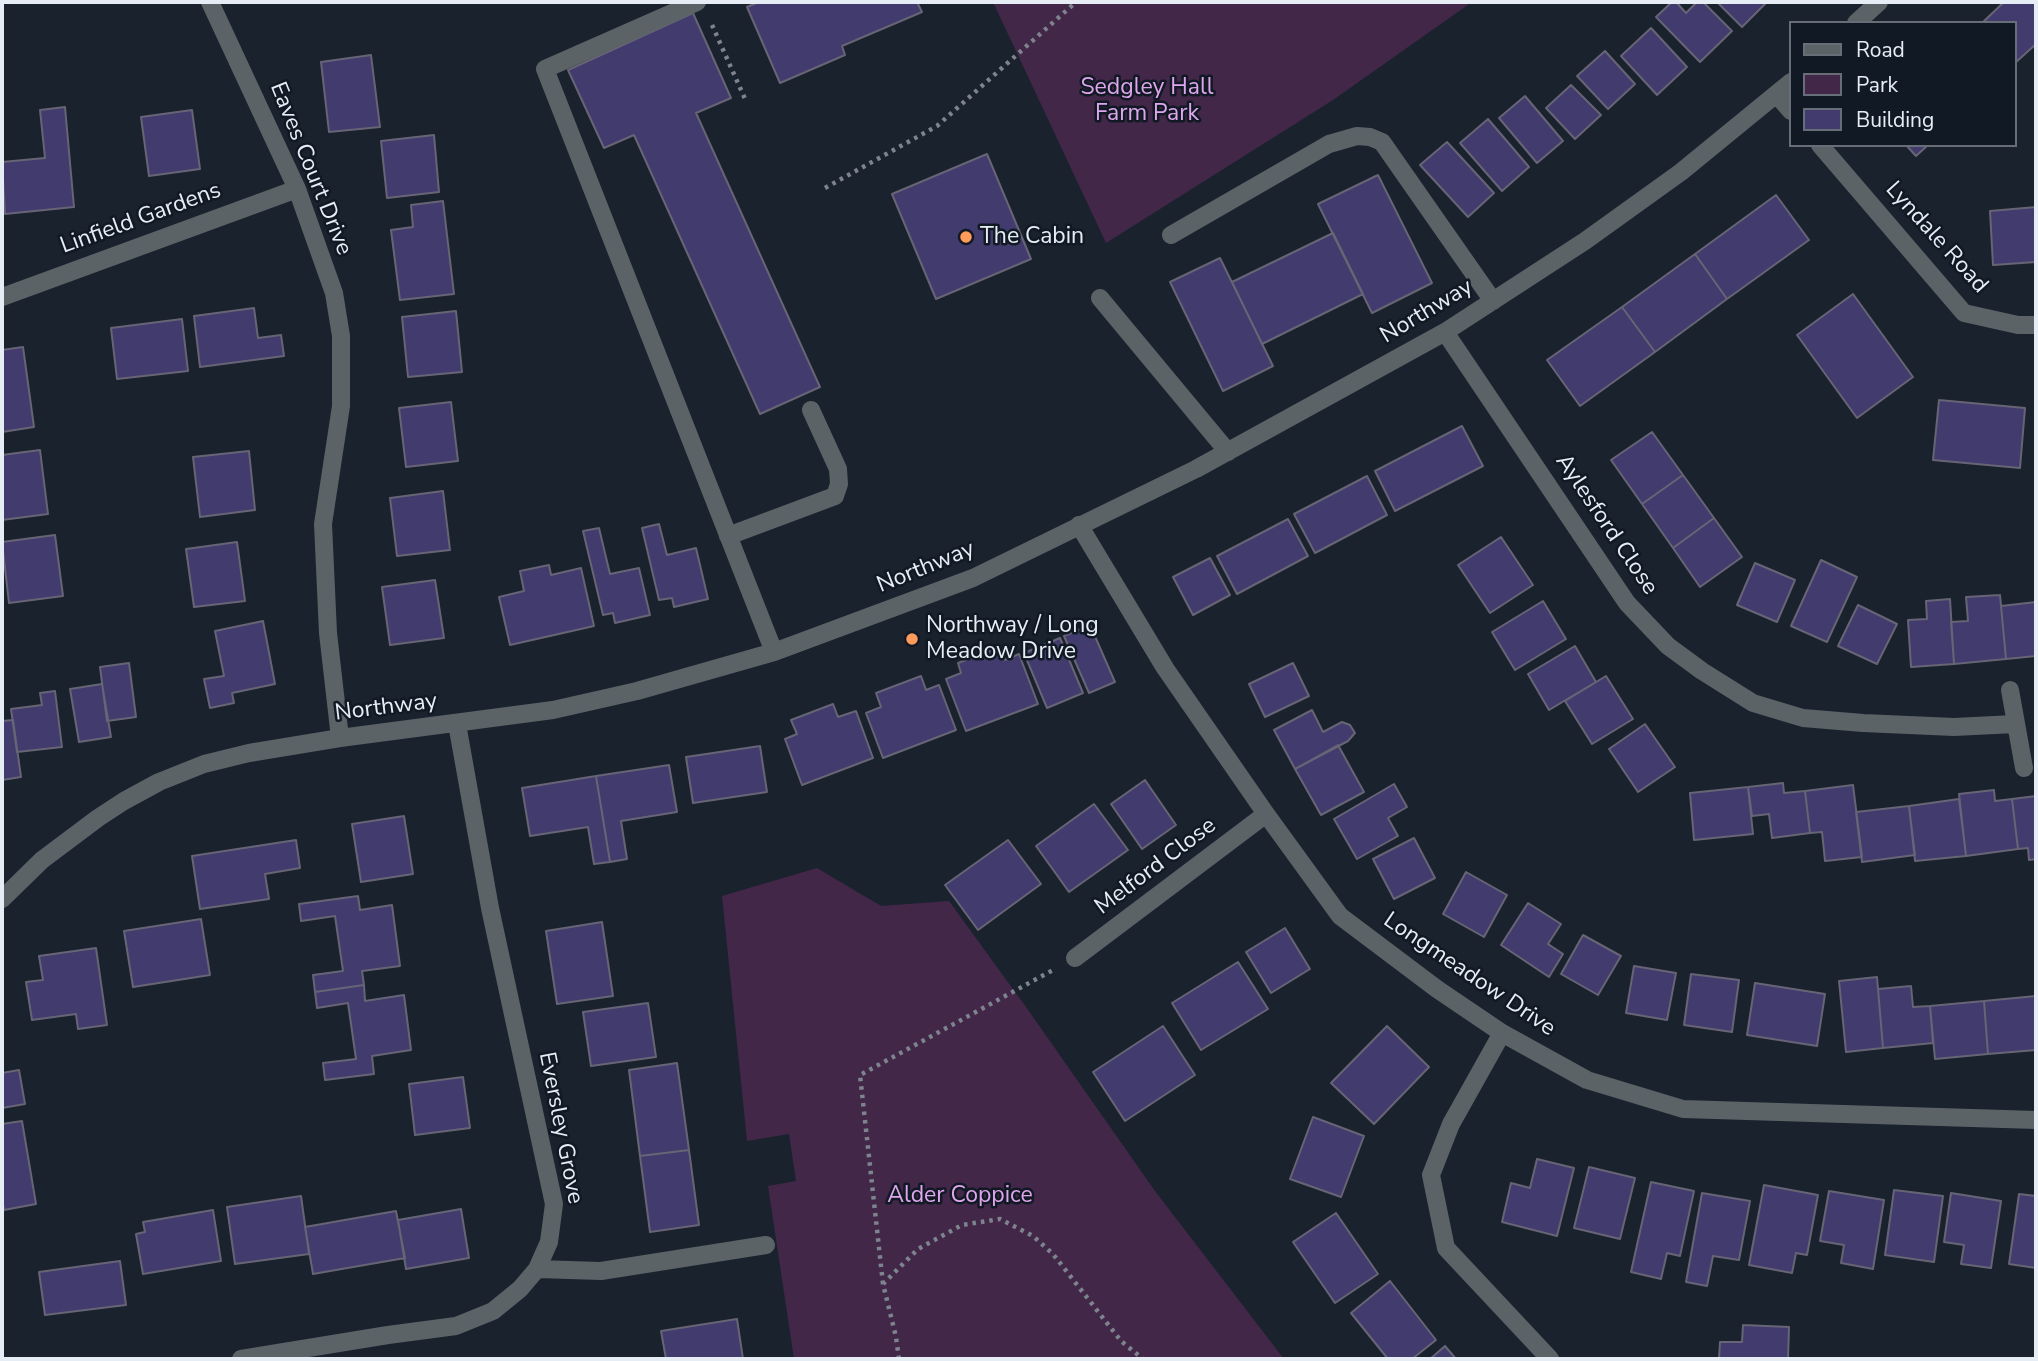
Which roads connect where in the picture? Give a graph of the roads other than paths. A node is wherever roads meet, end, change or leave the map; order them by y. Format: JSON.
{"nodes":[{"id":1,"x":210,"y":2,"type":"edge"},
{"id":2,"x":1879,"y":2,"type":"edge"},
{"id":3,"x":702,"y":8,"type":"edge"},
{"id":4,"x":1858,"y":21,"type":"edge"},
{"id":5,"x":1790,"y":83,"type":"edge"},
{"id":6,"x":1777,"y":94,"type":"junction"},
{"id":7,"x":1790,"y":110,"type":"edge"},
{"id":8,"x":1823,"y":147,"type":"edge"},
{"id":9,"x":297,"y":189,"type":"junction"},
{"id":10,"x":1171,"y":235,"type":"dead end"},
{"id":11,"x":2,"y":297,"type":"edge"},
{"id":12,"x":1100,"y":298,"type":"dead end"},
{"id":13,"x":1493,"y":302,"type":"junction"},
{"id":14,"x":2036,"y":325,"type":"edge"},
{"id":15,"x":1445,"y":332,"type":"junction"},
{"id":16,"x":811,"y":410,"type":"dead end"},
{"id":17,"x":1228,"y":452,"type":"junction"},
{"id":18,"x":1079,"y":525,"type":"junction"},
{"id":19,"x":728,"y":536,"type":"junction"},
{"id":20,"x":774,"y":652,"type":"junction"},
{"id":21,"x":2010,"y":690,"type":"dead end"},
{"id":22,"x":457,"y":724,"type":"junction"},
{"id":23,"x":2015,"y":724,"type":"junction"},
{"id":24,"x":340,"y":738,"type":"junction"},
{"id":25,"x":2024,"y":768,"type":"dead end"},
{"id":26,"x":1266,"y":814,"type":"junction"},
{"id":27,"x":2,"y":899,"type":"edge"},
{"id":28,"x":1075,"y":958,"type":"road end"},
{"id":29,"x":1502,"y":1033,"type":"junction"},
{"id":30,"x":2036,"y":1120,"type":"edge"},
{"id":31,"x":766,"y":1245,"type":"dead end"},
{"id":32,"x":537,"y":1269,"type":"junction"},
{"id":33,"x":241,"y":1359,"type":"edge"},
{"id":34,"x":1550,"y":1359,"type":"edge"}],
"edges":[{"from":1,"to":9,"type":"street","name":"Eaves Court Drive"},
{"from":2,"to":4,"type":"street"},
{"from":3,"to":19,"type":"street"},
{"from":5,"to":6,"type":"street","name":"Northway"},
{"from":6,"to":7,"type":"street"},
{"from":6,"to":13,"type":"street","name":"Northway"},
{"from":8,"to":14,"type":"street","name":"Lyndale Road"},
{"from":9,"to":11,"type":"street","name":"Linfield Gardens"},
{"from":9,"to":24,"type":"street","name":"Eaves Court Drive"},
{"from":10,"to":13,"type":"street"},
{"from":12,"to":17,"type":"street"},
{"from":13,"to":15,"type":"street","name":"Northway"},
{"from":15,"to":17,"type":"street","name":"Northway"},
{"from":15,"to":23,"type":"street","name":"Aylesford Close"},
{"from":16,"to":19,"type":"street"},
{"from":17,"to":18,"type":"street","name":"Northway"},
{"from":18,"to":20,"type":"street","name":"Northway"},
{"from":18,"to":26,"type":"street","name":"Longmeadow Drive"},
{"from":19,"to":20,"type":"street"},
{"from":20,"to":22,"type":"street","name":"Northway"},
{"from":21,"to":23,"type":"street"},
{"from":22,"to":24,"type":"street","name":"Northway"},
{"from":22,"to":32,"type":"street","name":"Eversley Grove"},
{"from":23,"to":25,"type":"street"},
{"from":24,"to":27,"type":"street","name":"Northway"},
{"from":26,"to":28,"type":"street","name":"Melford Close"},
{"from":26,"to":29,"type":"street","name":"Longmeadow Drive"},
{"from":29,"to":30,"type":"street","name":"Longmeadow Drive"},
{"from":29,"to":34,"type":"street"},
{"from":31,"to":32,"type":"street"},
{"from":32,"to":33,"type":"street","name":"Eversley Grove"}]}
